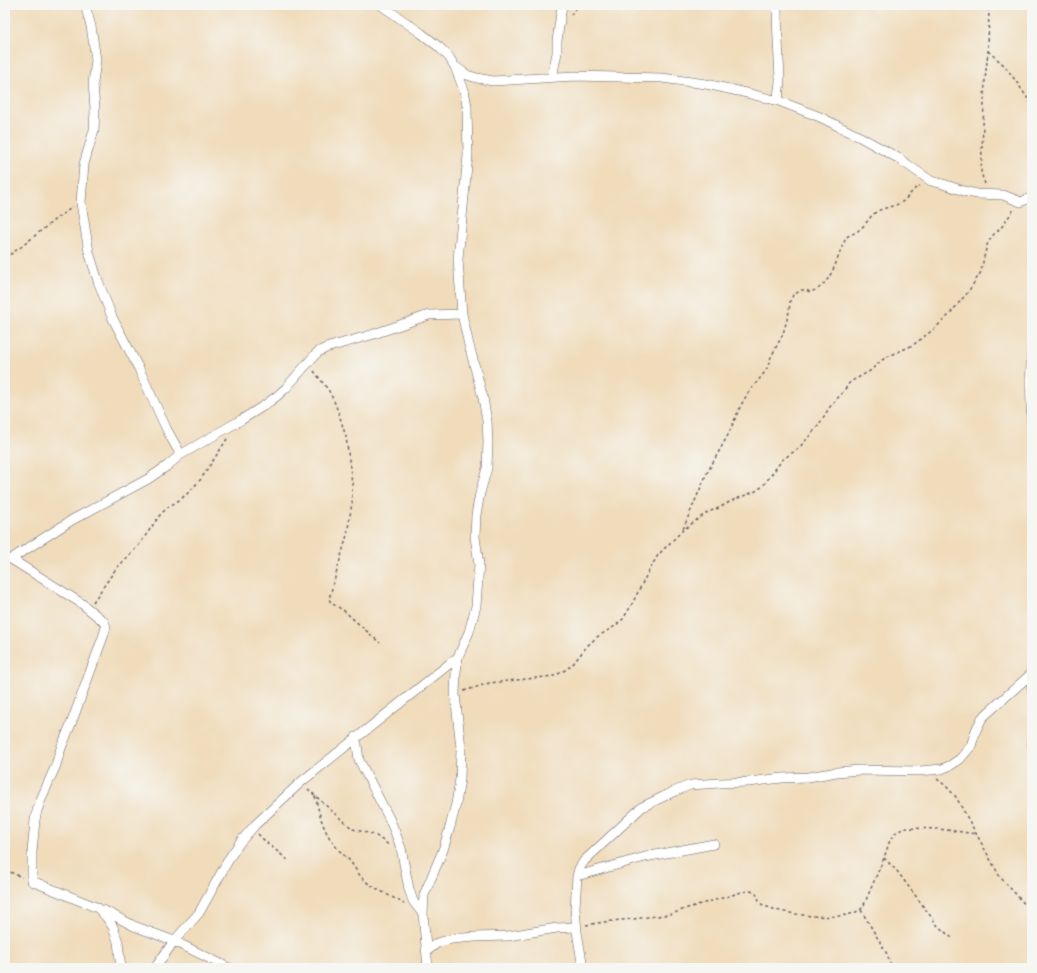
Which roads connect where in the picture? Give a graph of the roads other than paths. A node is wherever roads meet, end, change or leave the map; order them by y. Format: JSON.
{"nodes":[{"id":1,"x":85,"y":5,"type":"edge"},
{"id":2,"x":381,"y":5,"type":"edge"},
{"id":3,"x":562,"y":5,"type":"edge"},
{"id":4,"x":778,"y":5,"type":"edge"},
{"id":5,"x":455,"y":67,"type":"junction"},
{"id":6,"x":552,"y":77,"type":"junction"},
{"id":7,"x":779,"y":101,"type":"junction"},
{"id":8,"x":1032,"y":197,"type":"edge"},
{"id":9,"x":462,"y":314,"type":"junction"},
{"id":10,"x":1032,"y":352,"type":"edge"},
{"id":11,"x":1032,"y":429,"type":"edge"},
{"id":12,"x":180,"y":455,"type":"junction"},
{"id":13,"x":458,"y":657,"type":"junction"},
{"id":14,"x":1031,"y":670,"type":"edge"},
{"id":15,"x":1032,"y":691,"type":"edge"},
{"id":16,"x":1032,"y":728,"type":"edge"},
{"id":17,"x":356,"y":737,"type":"junction"},
{"id":18,"x":1032,"y":746,"type":"edge"},
{"id":19,"x":342,"y":748,"type":"junction"},
{"id":20,"x":359,"y":760,"type":"junction"},
{"id":21,"x":714,"y":844,"type":"dead end"},
{"id":22,"x":577,"y":876,"type":"junction"},
{"id":23,"x":98,"y":908,"type":"junction"},
{"id":24,"x":423,"y":914,"type":"junction"},
{"id":25,"x":576,"y":927,"type":"junction"},
{"id":26,"x":174,"y":941,"type":"junction"},
{"id":27,"x":427,"y":956,"type":"junction"},
{"id":28,"x":121,"y":968,"type":"edge"},
{"id":29,"x":155,"y":968,"type":"edge"},
{"id":30,"x":229,"y":968,"type":"edge"},
{"id":31,"x":428,"y":968,"type":"edge"},
{"id":32,"x":583,"y":968,"type":"edge"}],
"edges":[{"from":1,"to":12,"type":"street"},
{"from":2,"to":5,"type":"street"},
{"from":3,"to":6,"type":"street"},
{"from":4,"to":7,"type":"street"},
{"from":5,"to":6,"type":"street"},
{"from":5,"to":9,"type":"street"},
{"from":6,"to":7,"type":"street"},
{"from":7,"to":8,"type":"street"},
{"from":9,"to":12,"type":"street"},
{"from":9,"to":13,"type":"street"},
{"from":10,"to":11,"type":"street"},
{"from":12,"to":23,"type":"street"},
{"from":13,"to":17,"type":"street"},
{"from":13,"to":24,"type":"street"},
{"from":14,"to":15,"type":"street"},
{"from":14,"to":22,"type":"street"},
{"from":16,"to":18,"type":"street"},
{"from":17,"to":19,"type":"street"},
{"from":17,"to":20,"type":"street"},
{"from":19,"to":20,"type":"street"},
{"from":19,"to":26,"type":"street"},
{"from":20,"to":24,"type":"street"},
{"from":21,"to":22,"type":"street"},
{"from":22,"to":25,"type":"street"},
{"from":23,"to":26,"type":"street"},
{"from":23,"to":28,"type":"street"},
{"from":24,"to":27,"type":"street"},
{"from":25,"to":27,"type":"street"},
{"from":25,"to":32,"type":"street"},
{"from":26,"to":29,"type":"street"},
{"from":26,"to":30,"type":"street"},
{"from":27,"to":31,"type":"street"}]}
